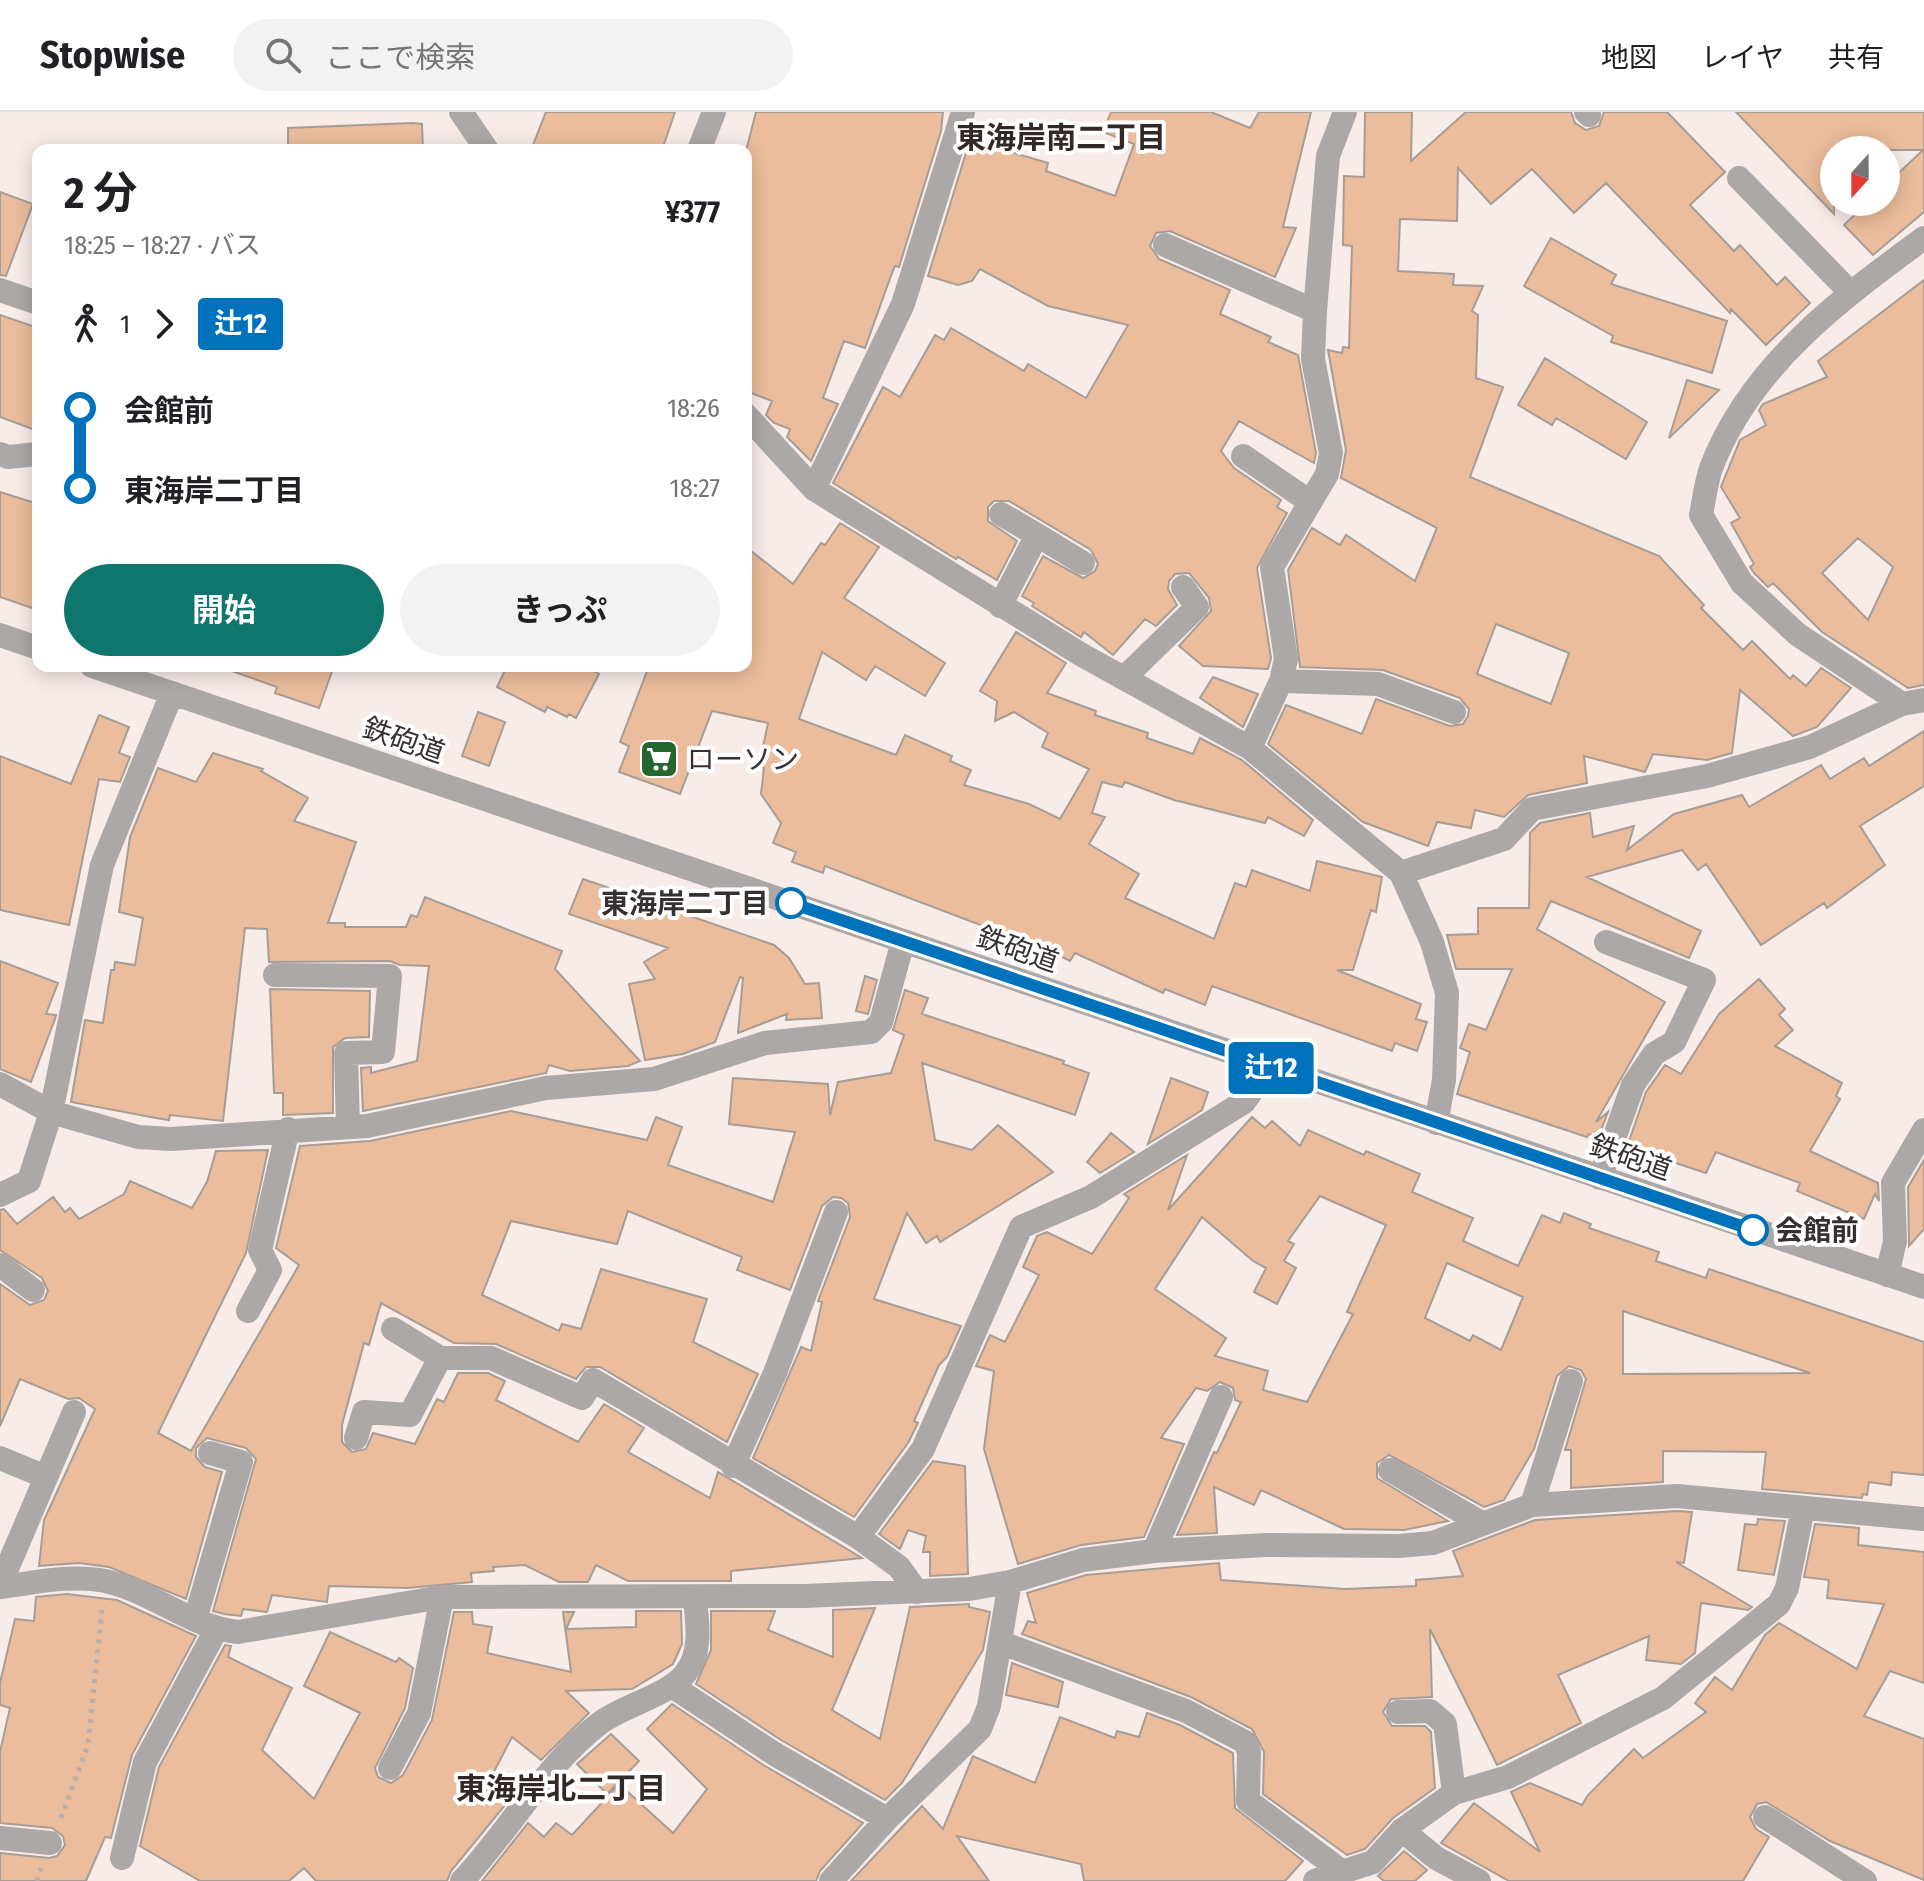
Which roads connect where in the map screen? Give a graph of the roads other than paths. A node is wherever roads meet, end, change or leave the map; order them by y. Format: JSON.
{"nodes":[{"id":1,"x":461,"y":112,"type":"edge"},
{"id":2,"x":714,"y":112,"type":"edge"},
{"id":3,"x":963,"y":112,"type":"edge"},
{"id":4,"x":1345,"y":112,"type":"edge"},
{"id":5,"x":483,"y":144,"type":"edge"},
{"id":6,"x":701,"y":144,"type":"edge"},
{"id":7,"x":1739,"y":178,"type":"dead end"},
{"id":8,"x":1924,"y":238,"type":"edge"},
{"id":9,"x":1165,"y":245,"type":"dead end"},
{"id":10,"x":0,"y":290,"type":"edge"},
{"id":11,"x":1850,"y":292,"type":"junction"},
{"id":12,"x":32,"y":301,"type":"edge"},
{"id":13,"x":1315,"y":311,"type":"junction"},
{"id":14,"x":752,"y":422,"type":"edge"},
{"id":15,"x":0,"y":454,"type":"edge"},
{"id":16,"x":32,"y":455,"type":"edge"},
{"id":17,"x":1243,"y":456,"type":"dead end"},
{"id":18,"x":814,"y":489,"type":"junction"},
{"id":19,"x":1310,"y":502,"type":"junction"},
{"id":20,"x":1001,"y":514,"type":"dead end"},
{"id":21,"x":1037,"y":535,"type":"junction"},
{"id":22,"x":1083,"y":563,"type":"dead end"},
{"id":23,"x":1183,"y":587,"type":"dead end"},
{"id":24,"x":1000,"y":606,"type":"junction"},
{"id":25,"x":0,"y":635,"type":"edge"},
{"id":26,"x":32,"y":646,"type":"edge"},
{"id":27,"x":117,"y":672,"type":"edge"},
{"id":28,"x":1124,"y":678,"type":"junction"},
{"id":29,"x":1281,"y":681,"type":"junction"},
{"id":30,"x":172,"y":693,"type":"junction"},
{"id":31,"x":1913,"y":702,"type":"edge"},
{"id":32,"x":1454,"y":712,"type":"dead end"},
{"id":33,"x":1250,"y":748,"type":"junction"},
{"id":34,"x":1401,"y":873,"type":"junction"},
{"id":35,"x":903,"y":941,"type":"junction"},
{"id":36,"x":1606,"y":942,"type":"dead end"},
{"id":37,"x":275,"y":975,"type":"dead end"},
{"id":38,"x":1269,"y":1067,"type":"junction"},
{"id":39,"x":0,"y":1084,"type":"edge"},
{"id":40,"x":51,"y":1112,"type":"junction"},
{"id":41,"x":1436,"y":1123,"type":"junction"},
{"id":42,"x":348,"y":1127,"type":"junction"},
{"id":43,"x":288,"y":1129,"type":"junction"},
{"id":44,"x":1924,"y":1130,"type":"edge"},
{"id":45,"x":1600,"y":1178,"type":"junction"},
{"id":46,"x":0,"y":1195,"type":"edge"},
{"id":47,"x":836,"y":1212,"type":"dead end"},
{"id":48,"x":0,"y":1265,"type":"edge"},
{"id":49,"x":1887,"y":1275,"type":"junction"},
{"id":50,"x":1924,"y":1287,"type":"edge"},
{"id":51,"x":33,"y":1290,"type":"dead end"},
{"id":52,"x":248,"y":1311,"type":"dead end"},
{"id":53,"x":393,"y":1329,"type":"dead end"},
{"id":54,"x":440,"y":1358,"type":"junction"},
{"id":55,"x":1571,"y":1381,"type":"dead end"},
{"id":56,"x":1221,"y":1397,"type":"dead end"},
{"id":57,"x":74,"y":1412,"type":"dead end"},
{"id":58,"x":356,"y":1438,"type":"dead end"},
{"id":59,"x":210,"y":1453,"type":"dead end"},
{"id":60,"x":0,"y":1458,"type":"edge"},
{"id":61,"x":733,"y":1466,"type":"junction"},
{"id":62,"x":1390,"y":1470,"type":"dead end"},
{"id":63,"x":46,"y":1477,"type":"junction"},
{"id":64,"x":1532,"y":1505,"type":"junction"},
{"id":65,"x":1803,"y":1508,"type":"junction"},
{"id":66,"x":1924,"y":1519,"type":"edge"},
{"id":67,"x":1483,"y":1524,"type":"junction"},
{"id":68,"x":858,"y":1537,"type":"junction"},
{"id":69,"x":1154,"y":1551,"type":"junction"},
{"id":70,"x":1010,"y":1582,"type":"junction"},
{"id":71,"x":0,"y":1586,"type":"edge"},
{"id":72,"x":917,"y":1592,"type":"junction"},
{"id":73,"x":442,"y":1597,"type":"junction"},
{"id":74,"x":695,"y":1597,"type":"junction"},
{"id":75,"x":205,"y":1625,"type":"junction"},
{"id":76,"x":1002,"y":1643,"type":"junction"},
{"id":77,"x":672,"y":1686,"type":"junction"},
{"id":78,"x":1398,"y":1712,"type":"dead end"},
{"id":79,"x":390,"y":1768,"type":"dead end"},
{"id":80,"x":1454,"y":1793,"type":"junction"},
{"id":81,"x":1765,"y":1817,"type":"dead end"},
{"id":82,"x":887,"y":1819,"type":"junction"},
{"id":83,"x":1402,"y":1830,"type":"junction"},
{"id":84,"x":0,"y":1838,"type":"edge"},
{"id":85,"x":50,"y":1843,"type":"road end"},
{"id":86,"x":122,"y":1858,"type":"dead end"},
{"id":87,"x":1344,"y":1873,"type":"junction"},
{"id":88,"x":462,"y":1881,"type":"edge"},
{"id":89,"x":831,"y":1881,"type":"edge"},
{"id":90,"x":1315,"y":1881,"type":"edge"},
{"id":91,"x":1479,"y":1881,"type":"edge"},
{"id":92,"x":1865,"y":1881,"type":"edge"}],
"edges":[{"from":1,"to":5,"type":"street"},
{"from":2,"to":6,"type":"street"},
{"from":3,"to":18,"type":"street"},
{"from":4,"to":13,"type":"street"},
{"from":7,"to":11,"type":"street"},
{"from":8,"to":11,"type":"street"},
{"from":9,"to":13,"type":"street"},
{"from":10,"to":12,"type":"street"},
{"from":11,"to":31,"type":"street"},
{"from":13,"to":19,"type":"street"},
{"from":14,"to":18,"type":"street"},
{"from":15,"to":16,"type":"street"},
{"from":17,"to":19,"type":"street"},
{"from":18,"to":24,"type":"street"},
{"from":19,"to":29,"type":"street"},
{"from":20,"to":21,"type":"street"},
{"from":21,"to":22,"type":"street"},
{"from":21,"to":24,"type":"street"},
{"from":23,"to":28,"type":"street"},
{"from":24,"to":28,"type":"street"},
{"from":25,"to":26,"type":"street"},
{"from":27,"to":30,"type":"street","name":"鉄砲道"},
{"from":28,"to":33,"type":"street"},
{"from":29,"to":32,"type":"street"},
{"from":29,"to":33,"type":"street"},
{"from":30,"to":35,"type":"street","name":"鉄砲道"},
{"from":30,"to":40,"type":"street"},
{"from":31,"to":34,"type":"street"},
{"from":33,"to":34,"type":"street"},
{"from":34,"to":41,"type":"street"},
{"from":35,"to":38,"type":"street","name":"鉄砲道"},
{"from":35,"to":42,"type":"street"},
{"from":36,"to":45,"type":"street"},
{"from":37,"to":42,"type":"street"},
{"from":38,"to":41,"type":"street","name":"鉄砲道"},
{"from":38,"to":68,"type":"street"},
{"from":39,"to":40,"type":"street"},
{"from":40,"to":43,"type":"street"},
{"from":40,"to":46,"type":"street"},
{"from":41,"to":45,"type":"street","name":"鉄砲道"},
{"from":42,"to":43,"type":"street"},
{"from":43,"to":52,"type":"street"},
{"from":44,"to":49,"type":"street"},
{"from":45,"to":49,"type":"street","name":"鉄砲道"},
{"from":47,"to":61,"type":"street"},
{"from":48,"to":51,"type":"street"},
{"from":49,"to":50,"type":"street","name":"鉄砲道"},
{"from":53,"to":54,"type":"street"},
{"from":54,"to":58,"type":"street"},
{"from":54,"to":61,"type":"street"},
{"from":55,"to":64,"type":"street"},
{"from":56,"to":69,"type":"street"},
{"from":57,"to":63,"type":"street"},
{"from":59,"to":75,"type":"street"},
{"from":60,"to":63,"type":"street"},
{"from":61,"to":68,"type":"street"},
{"from":62,"to":67,"type":"street"},
{"from":63,"to":71,"type":"street"},
{"from":64,"to":65,"type":"street"},
{"from":64,"to":67,"type":"street"},
{"from":65,"to":66,"type":"street"},
{"from":65,"to":80,"type":"street"},
{"from":67,"to":69,"type":"street"},
{"from":68,"to":72,"type":"street"},
{"from":69,"to":70,"type":"street"},
{"from":70,"to":72,"type":"street"},
{"from":70,"to":76,"type":"street"},
{"from":71,"to":75,"type":"street"},
{"from":72,"to":74,"type":"street"},
{"from":73,"to":74,"type":"street"},
{"from":73,"to":75,"type":"street"},
{"from":73,"to":79,"type":"street"},
{"from":74,"to":77,"type":"street"},
{"from":75,"to":86,"type":"street"},
{"from":76,"to":82,"type":"street"},
{"from":76,"to":87,"type":"street"},
{"from":77,"to":82,"type":"street"},
{"from":77,"to":88,"type":"street"},
{"from":78,"to":80,"type":"street"},
{"from":80,"to":83,"type":"street"},
{"from":81,"to":92,"type":"street"},
{"from":82,"to":89,"type":"street"},
{"from":83,"to":87,"type":"street"},
{"from":83,"to":91,"type":"street"},
{"from":84,"to":85,"type":"street"},
{"from":87,"to":90,"type":"street"}]}
